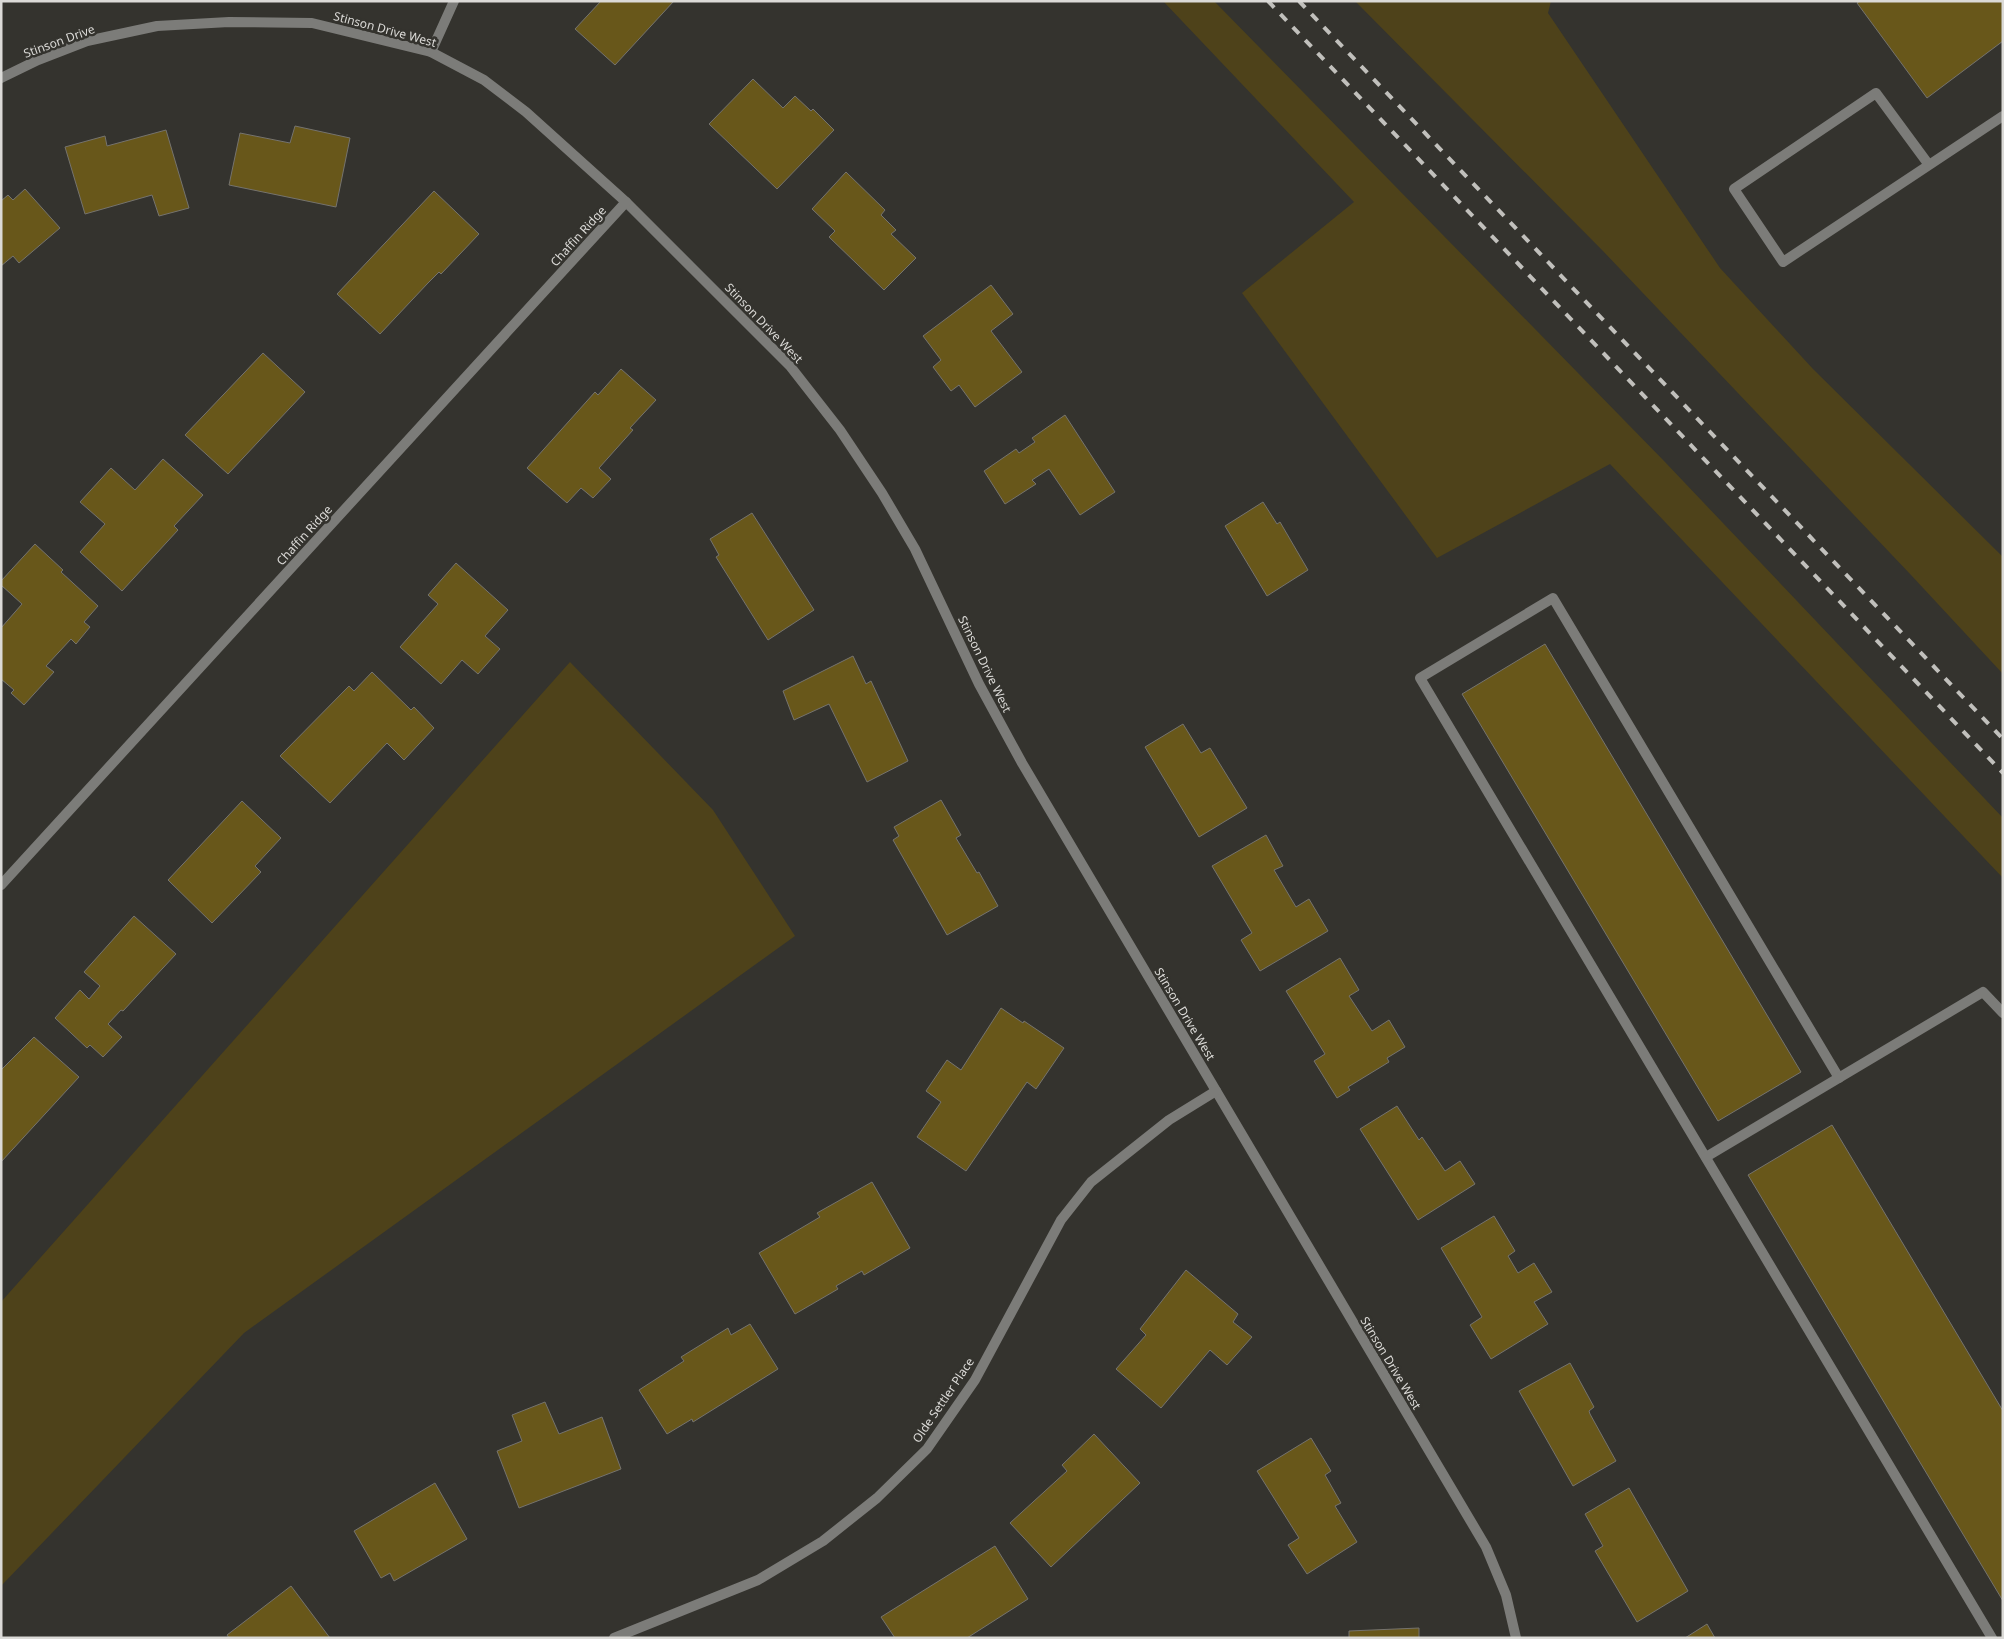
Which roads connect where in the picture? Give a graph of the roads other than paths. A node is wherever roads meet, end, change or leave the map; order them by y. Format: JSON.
{"nodes":[{"id":1,"x":454,"y":1,"type":"edge"},
{"id":2,"x":157,"y":26,"type":"joint"},
{"id":3,"x":431,"y":52,"type":"junction"},
{"id":4,"x":1,"y":78,"type":"edge"},
{"id":5,"x":2003,"y":116,"type":"edge"},
{"id":6,"x":1929,"y":165,"type":"junction"},
{"id":7,"x":626,"y":202,"type":"junction"},
{"id":8,"x":1,"y":885,"type":"edge"},
{"id":9,"x":2003,"y":1013,"type":"edge"},
{"id":10,"x":1839,"y":1078,"type":"junction"},
{"id":11,"x":1216,"y":1091,"type":"junction"},
{"id":12,"x":1706,"y":1157,"type":"junction"},
{"id":13,"x":614,"y":1638,"type":"edge"},
{"id":14,"x":1516,"y":1638,"type":"edge"},
{"id":15,"x":1992,"y":1638,"type":"edge"}],
"edges":[{"from":1,"to":3,"type":"street"},
{"from":2,"to":3,"type":"street","name":"Stinson Drive West"},
{"from":2,"to":4,"type":"street","name":"Stinson Drive"},
{"from":3,"to":7,"type":"street","name":"Stinson Drive West"},
{"from":5,"to":6,"type":"street"},
{"from":6,"to":6,"type":"street"},
{"from":7,"to":8,"type":"street","name":"Chaffin Ridge"},
{"from":7,"to":11,"type":"street","name":"Stinson Drive West"},
{"from":9,"to":10,"type":"street"},
{"from":10,"to":12,"type":"street"},
{"from":10,"to":12,"type":"street"},
{"from":11,"to":13,"type":"street","name":"Olde Settler Place"},
{"from":11,"to":14,"type":"street","name":"Stinson Drive West"},
{"from":12,"to":15,"type":"street"}]}
